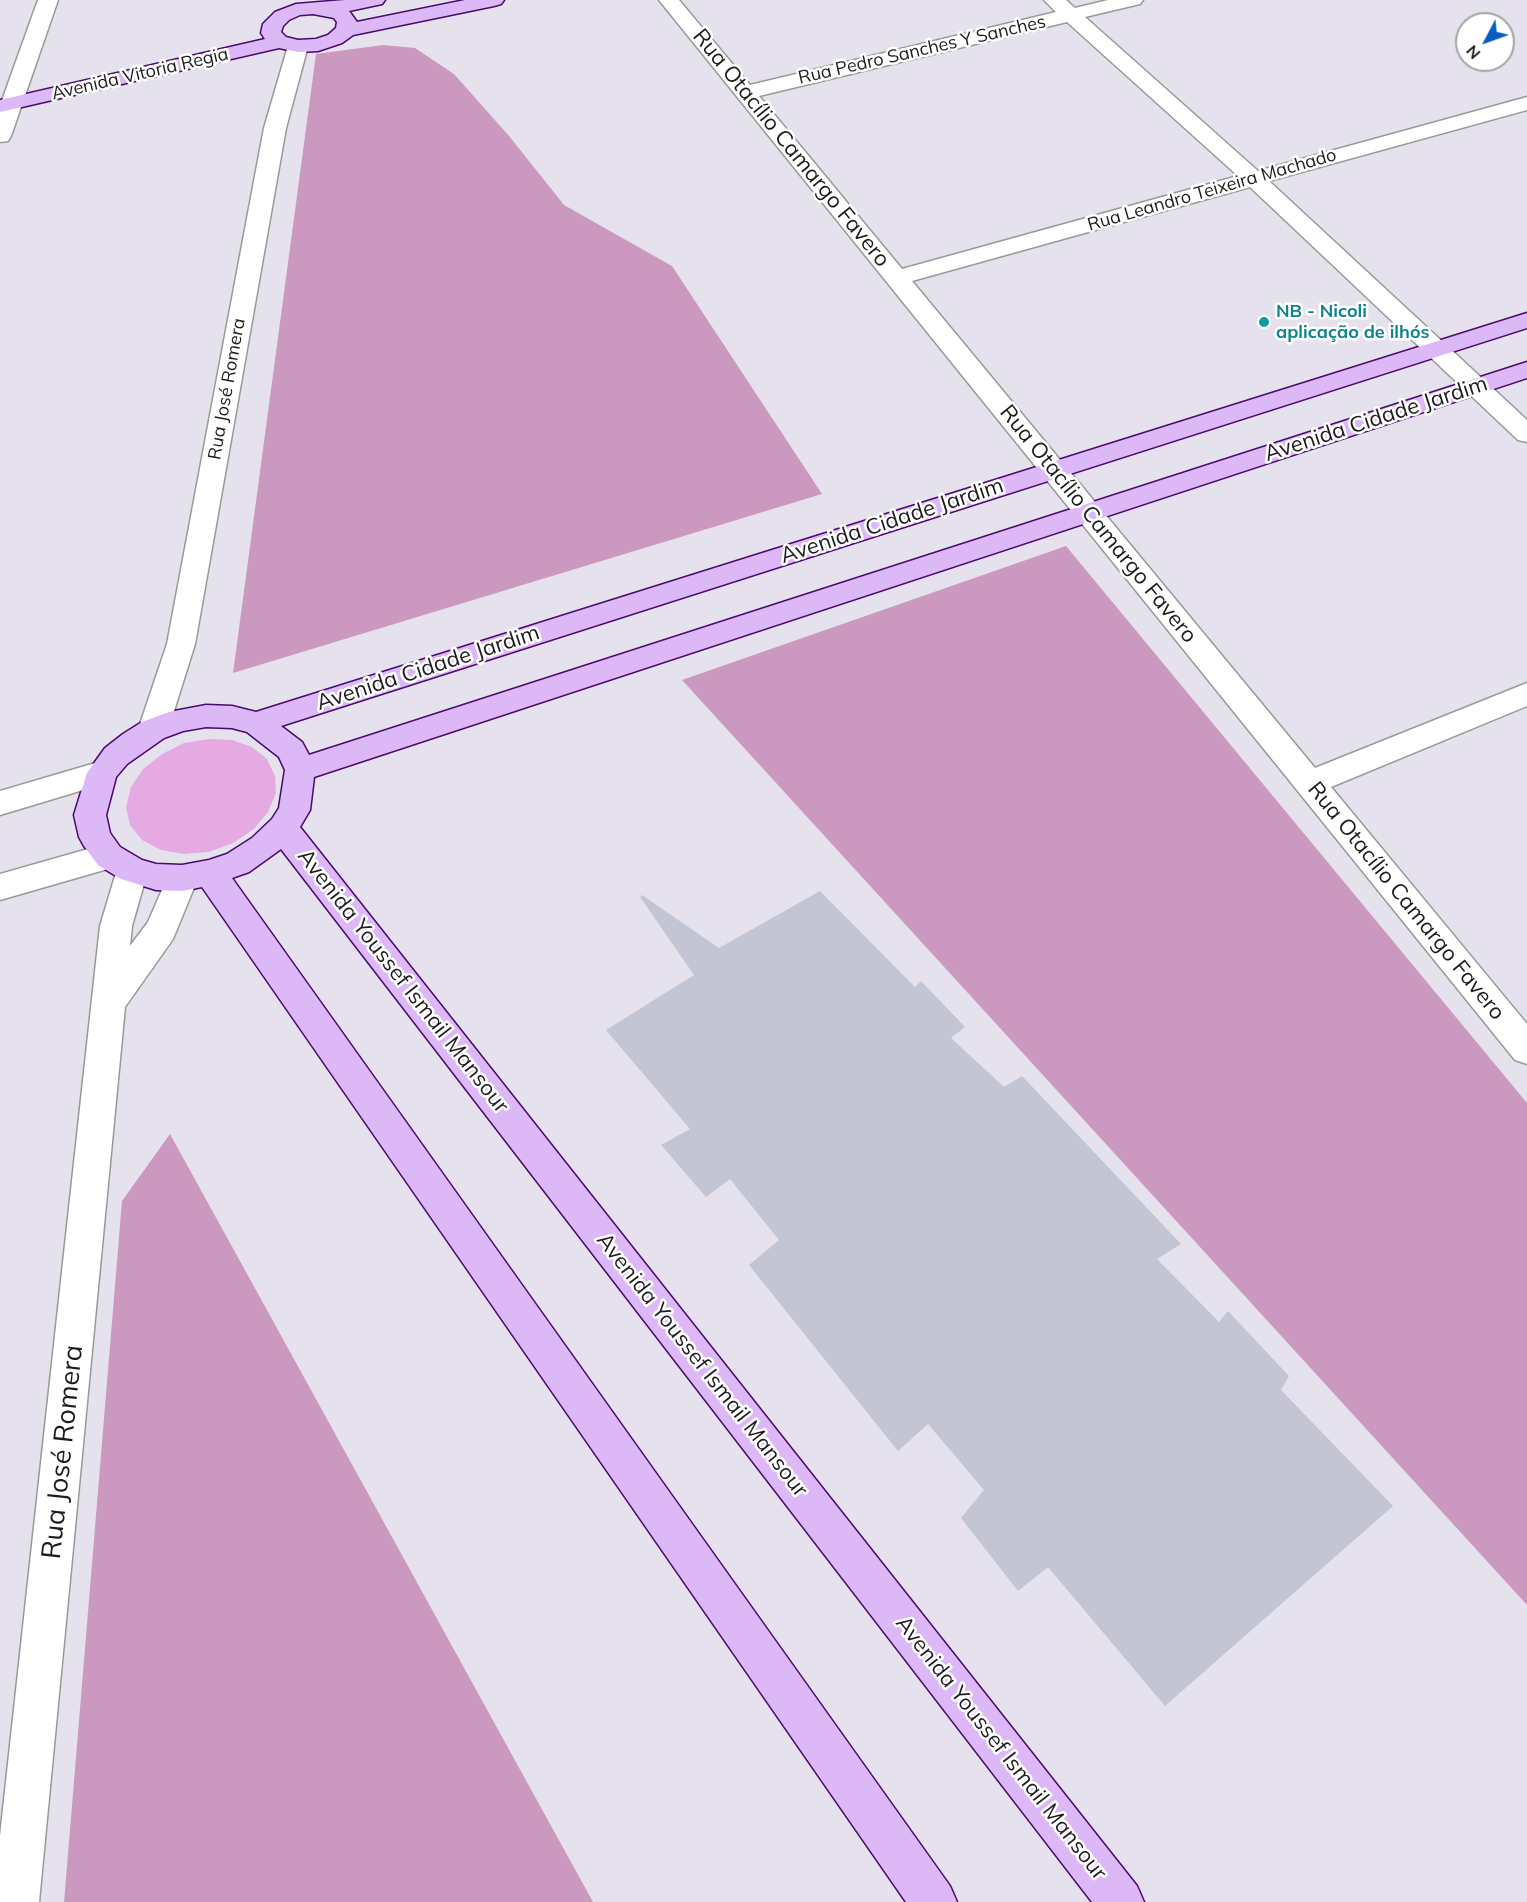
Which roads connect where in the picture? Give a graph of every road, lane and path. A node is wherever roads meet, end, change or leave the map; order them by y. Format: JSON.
{"nodes":[{"id":1,"x":48,"y":0,"type":"edge"},
{"id":2,"x":375,"y":0,"type":"edge"},
{"id":3,"x":494,"y":0,"type":"edge"},
{"id":4,"x":669,"y":0,"type":"edge"},
{"id":5,"x":1133,"y":0,"type":"edge"},
{"id":6,"x":318,"y":6,"type":"edge"},
{"id":7,"x":1062,"y":7,"type":"edge"},
{"id":8,"x":346,"y":30,"type":"junction"},
{"id":9,"x":227,"y":34,"type":"dead end"},
{"id":10,"x":283,"y":37,"type":"junction"},
{"id":11,"x":44,"y":74,"type":"dead end"},
{"id":12,"x":21,"y":78,"type":"junction"},
{"id":13,"x":0,"y":83,"type":"edge"},
{"id":14,"x":745,"y":93,"type":"junction"},
{"id":15,"x":1527,"y":103,"type":"edge"},
{"id":16,"x":6,"y":105,"type":"edge"},
{"id":17,"x":0,"y":136,"type":"edge"},
{"id":18,"x":1254,"y":178,"type":"junction"},
{"id":19,"x":897,"y":278,"type":"junction"},
{"id":20,"x":1527,"y":320,"type":"edge"},
{"id":21,"x":1436,"y":349,"type":"junction"},
{"id":22,"x":1527,"y":370,"type":"edge"},
{"id":23,"x":1476,"y":386,"type":"junction"},
{"id":24,"x":1527,"y":434,"type":"edge"},
{"id":25,"x":1054,"y":470,"type":"junction"},
{"id":26,"x":1089,"y":514,"type":"junction"},
{"id":27,"x":1527,"y":694,"type":"edge"},
{"id":28,"x":256,"y":723,"type":"junction"},
{"id":29,"x":153,"y":730,"type":"junction"},
{"id":30,"x":300,"y":770,"type":"junction"},
{"id":31,"x":102,"y":773,"type":"junction"},
{"id":32,"x":1309,"y":783,"type":"junction"},
{"id":33,"x":0,"y":803,"type":"edge"},
{"id":34,"x":283,"y":828,"type":"junction"},
{"id":35,"x":121,"y":863,"type":"junction"},
{"id":36,"x":196,"y":875,"type":"junction"},
{"id":37,"x":0,"y":888,"type":"edge"},
{"id":38,"x":109,"y":1002,"type":"junction"},
{"id":39,"x":1527,"y":1049,"type":"edge"},
{"id":40,"x":16,"y":1902,"type":"edge"},
{"id":41,"x":934,"y":1902,"type":"edge"},
{"id":42,"x":1121,"y":1902,"type":"edge"}],
"edges":[{"from":1,"to":12,"type":"street"},
{"from":2,"to":6,"type":"street"},
{"from":3,"to":8,"type":"street"},
{"from":4,"to":14,"type":"street","name":"Rua Otacílio Camargo Favero"},
{"from":5,"to":7,"type":"street","name":"Rua Pedro Sanches Y Sanches"},
{"from":6,"to":8,"type":"street"},
{"from":6,"to":10,"type":"street"},
{"from":7,"to":14,"type":"street","name":"Rua Pedro Sanches Y Sanches"},
{"from":7,"to":18,"type":"street"},
{"from":8,"to":10,"type":"street"},
{"from":9,"to":10,"type":"street","name":"Avenida Vitoria Regia"},
{"from":10,"to":16,"type":"street","name":"Avenida Vitoria Regia"},
{"from":10,"to":29,"type":"street","name":"Rua José Romera"},
{"from":11,"to":12,"type":"street","name":"Avenida Vitoria Regia"},
{"from":12,"to":13,"type":"street","name":"Avenida Vitoria Regia"},
{"from":12,"to":16,"type":"street"},
{"from":14,"to":19,"type":"street","name":"Rua Otacílio Camargo Favero"},
{"from":15,"to":18,"type":"street","name":"Rua Leandro Teixeira Machado"},
{"from":16,"to":17,"type":"street"},
{"from":18,"to":19,"type":"street","name":"Rua Leandro Teixeira Machado"},
{"from":18,"to":21,"type":"street"},
{"from":19,"to":25,"type":"street","name":"Rua Otacílio Camargo Favero"},
{"from":20,"to":21,"type":"street","name":"Avenida Cidade Jardim"},
{"from":21,"to":23,"type":"street"},
{"from":21,"to":25,"type":"street","name":"Avenida Cidade Jardim"},
{"from":22,"to":23,"type":"street","name":"Avenida Cidade Jardim"},
{"from":23,"to":24,"type":"street"},
{"from":23,"to":26,"type":"street","name":"Avenida Cidade Jardim"},
{"from":25,"to":26,"type":"street","name":"Rua Otacílio Camargo Favero"},
{"from":25,"to":28,"type":"street","name":"Avenida Cidade Jardim"},
{"from":26,"to":30,"type":"street","name":"Avenida Cidade Jardim"},
{"from":26,"to":32,"type":"street","name":"Rua Otacílio Camargo Favero"},
{"from":27,"to":32,"type":"street"},
{"from":28,"to":29,"type":"street"},
{"from":28,"to":30,"type":"street"},
{"from":29,"to":31,"type":"street"},
{"from":30,"to":34,"type":"street"},
{"from":31,"to":33,"type":"street"},
{"from":31,"to":35,"type":"street"},
{"from":32,"to":39,"type":"street","name":"Rua Otacílio Camargo Favero"},
{"from":34,"to":36,"type":"street"},
{"from":34,"to":42,"type":"street","name":"Avenida Youssef Ismail Mansour"},
{"from":35,"to":36,"type":"street"},
{"from":35,"to":37,"type":"street"},
{"from":35,"to":38,"type":"street","name":"Rua José Romera"},
{"from":36,"to":38,"type":"street","name":"Rua José Romera"},
{"from":36,"to":41,"type":"street"},
{"from":38,"to":40,"type":"street","name":"Rua José Romera"}]}
